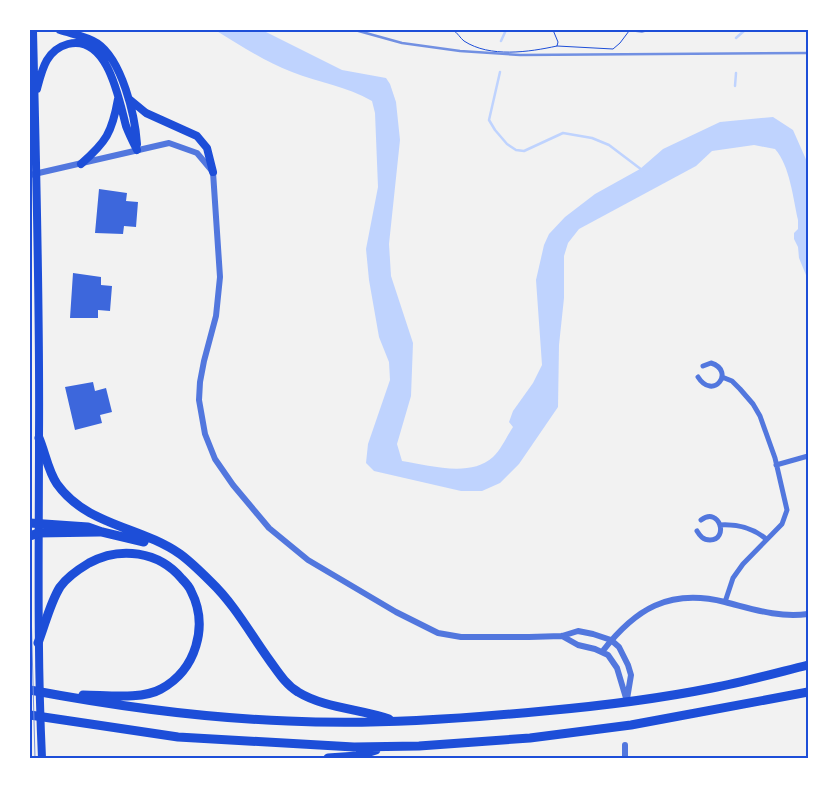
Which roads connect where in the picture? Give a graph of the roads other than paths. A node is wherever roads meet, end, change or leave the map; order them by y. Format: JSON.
{"nodes":[{"id":1,"x":33,"y":30,"type":"edge"},
{"id":2,"x":60,"y":30,"type":"edge"},
{"id":3,"x":118,"y":95,"type":"junction"},
{"id":4,"x":35,"y":98,"type":"junction"},
{"id":5,"x":129,"y":100,"type":"junction"},
{"id":6,"x":137,"y":150,"type":"junction"},
{"id":7,"x":81,"y":164,"type":"junction"},
{"id":8,"x":213,"y":172,"type":"junction"},
{"id":9,"x":30,"y":175,"type":"edge"},
{"id":10,"x":703,"y":366,"type":"dead end"},
{"id":11,"x":698,"y":377,"type":"dead end"},
{"id":12,"x":722,"y":377,"type":"junction"},
{"id":13,"x":39,"y":438,"type":"junction"},
{"id":14,"x":808,"y":456,"type":"edge"},
{"id":15,"x":776,"y":465,"type":"junction"},
{"id":16,"x":701,"y":520,"type":"dead end"},
{"id":17,"x":34,"y":523,"type":"edge"},
{"id":18,"x":720,"y":525,"type":"junction"},
{"id":19,"x":697,"y":531,"type":"dead end"},
{"id":20,"x":102,"y":532,"type":"junction"},
{"id":21,"x":34,"y":535,"type":"edge"},
{"id":22,"x":766,"y":540,"type":"junction"},
{"id":23,"x":192,"y":565,"type":"junction"},
{"id":24,"x":725,"y":602,"type":"junction"},
{"id":25,"x":808,"y":614,"type":"edge"},
{"id":26,"x":562,"y":636,"type":"junction"},
{"id":27,"x":611,"y":640,"type":"junction"},
{"id":28,"x":38,"y":643,"type":"junction"},
{"id":29,"x":602,"y":652,"type":"junction"},
{"id":30,"x":808,"y":666,"type":"edge"},
{"id":31,"x":30,"y":690,"type":"edge"},
{"id":32,"x":808,"y":692,"type":"edge"},
{"id":33,"x":49,"y":694,"type":"junction"},
{"id":34,"x":30,"y":715,"type":"edge"},
{"id":35,"x":396,"y":721,"type":"junction"},
{"id":36,"x":625,"y":745,"type":"dead end"},
{"id":37,"x":386,"y":747,"type":"junction"},
{"id":38,"x":42,"y":758,"type":"edge"},
{"id":39,"x":328,"y":758,"type":"edge"},
{"id":40,"x":625,"y":758,"type":"edge"}],
"edges":[{"from":1,"to":4,"type":"main road"},
{"from":2,"to":5,"type":"main road"},
{"from":3,"to":4,"type":"main road"},
{"from":3,"to":6,"type":"main road"},
{"from":3,"to":7,"type":"main road"},
{"from":4,"to":13,"type":"main road"},
{"from":5,"to":6,"type":"main road"},
{"from":5,"to":8,"type":"main road"},
{"from":6,"to":7,"type":"street"},
{"from":6,"to":8,"type":"street"},
{"from":7,"to":9,"type":"street"},
{"from":8,"to":26,"type":"street"},
{"from":10,"to":12,"type":"street"},
{"from":11,"to":12,"type":"street"},
{"from":12,"to":15,"type":"street"},
{"from":13,"to":17,"type":"main road"},
{"from":13,"to":23,"type":"highway"},
{"from":14,"to":15,"type":"street"},
{"from":15,"to":22,"type":"street"},
{"from":16,"to":18,"type":"street"},
{"from":17,"to":20,"type":"highway"},
{"from":17,"to":21,"type":"main road"},
{"from":18,"to":19,"type":"street"},
{"from":18,"to":22,"type":"street"},
{"from":20,"to":21,"type":"highway"},
{"from":20,"to":23,"type":"highway"},
{"from":21,"to":28,"type":"main road"},
{"from":22,"to":24,"type":"street"},
{"from":23,"to":35,"type":"highway"},
{"from":24,"to":25,"type":"street"},
{"from":24,"to":27,"type":"street"},
{"from":26,"to":27,"type":"street"},
{"from":26,"to":29,"type":"street"},
{"from":27,"to":29,"type":"street"},
{"from":27,"to":29,"type":"street"},
{"from":28,"to":33,"type":"highway"},
{"from":28,"to":38,"type":"main road"},
{"from":30,"to":35,"type":"highway"},
{"from":31,"to":33,"type":"highway"},
{"from":32,"to":37,"type":"highway"},
{"from":33,"to":35,"type":"highway"},
{"from":34,"to":37,"type":"highway"},
{"from":36,"to":40,"type":"street"},
{"from":37,"to":39,"type":"highway"}]}
